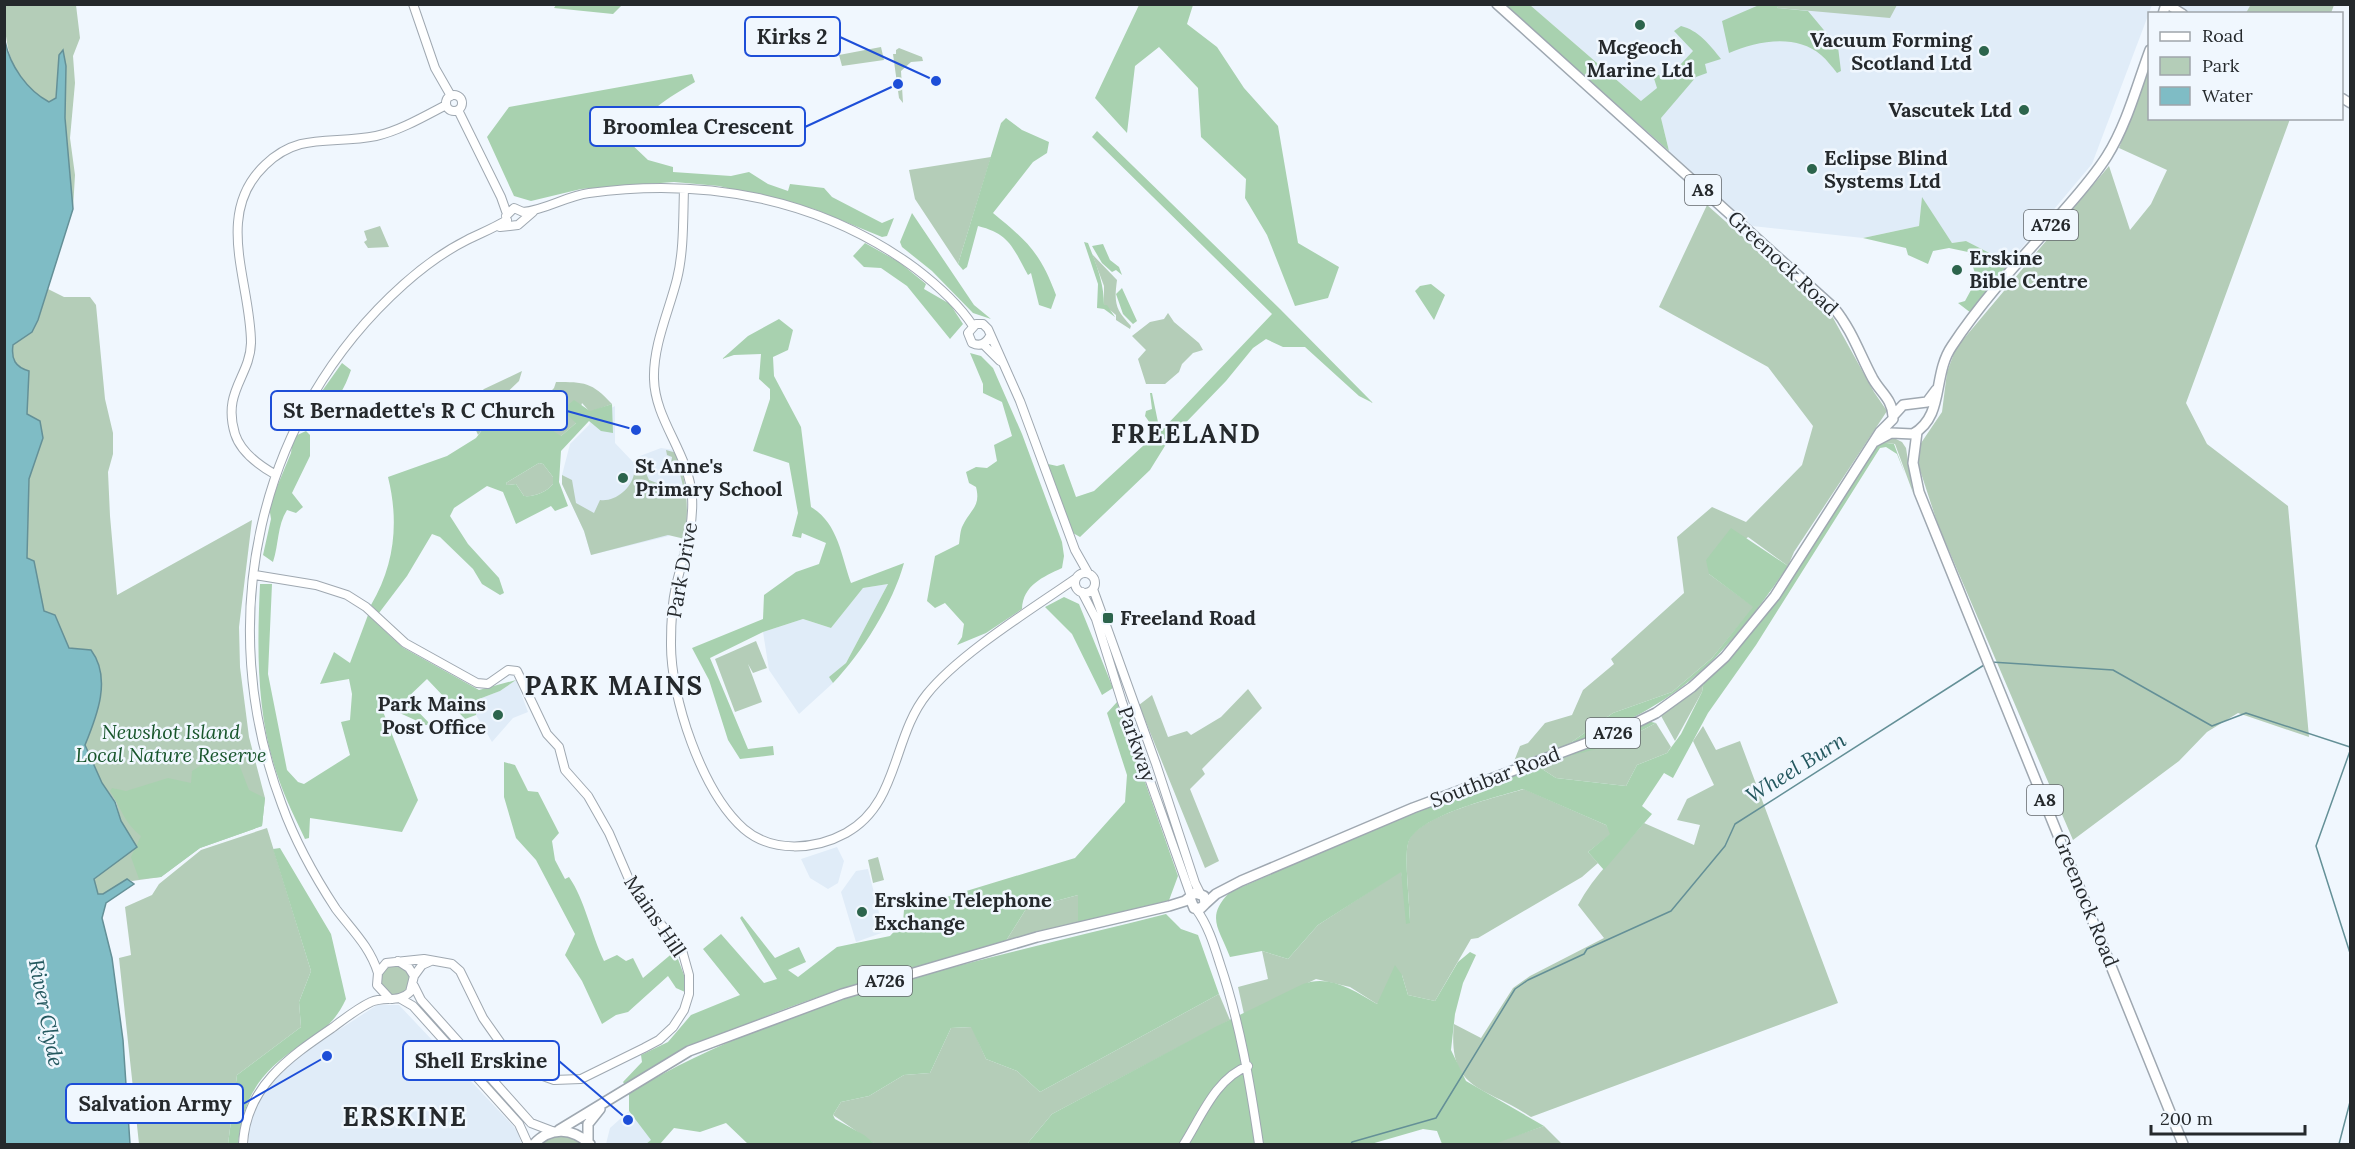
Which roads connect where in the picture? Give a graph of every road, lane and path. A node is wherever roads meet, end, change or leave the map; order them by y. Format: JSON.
{"nodes":[{"id":1,"x":413,"y":4,"type":"edge"},
{"id":2,"x":1497,"y":4,"type":"edge"},
{"id":3,"x":2166,"y":4,"type":"edge"},
{"id":4,"x":2180,"y":12,"type":"edge"},
{"id":5,"x":2148,"y":55,"type":"edge"},
{"id":6,"x":451,"y":96,"type":"junction"},
{"id":7,"x":446,"y":105,"type":"junction"},
{"id":8,"x":458,"y":110,"type":"junction"},
{"id":9,"x":684,"y":189,"type":"junction"},
{"id":10,"x":524,"y":215,"type":"junction"},
{"id":11,"x":509,"y":217,"type":"junction"},
{"id":12,"x":973,"y":326,"type":"junction"},
{"id":13,"x":990,"y":336,"type":"junction"},
{"id":14,"x":982,"y":344,"type":"junction"},
{"id":15,"x":1008,"y":372,"type":"junction"},
{"id":16,"x":1936,"y":390,"type":"junction"},
{"id":17,"x":1886,"y":394,"type":"junction"},
{"id":18,"x":1909,"y":405,"type":"junction"},
{"id":19,"x":1893,"y":417,"type":"junction"},
{"id":20,"x":1919,"y":429,"type":"junction"},
{"id":21,"x":1902,"y":434,"type":"junction"},
{"id":22,"x":1876,"y":441,"type":"junction"},
{"id":23,"x":1912,"y":454,"type":"junction"},
{"id":24,"x":276,"y":475,"type":"junction"},
{"id":25,"x":1075,"y":550,"type":"junction"},
{"id":26,"x":1088,"y":573,"type":"junction"},
{"id":27,"x":255,"y":575,"type":"junction"},
{"id":28,"x":1076,"y":578,"type":"junction"},
{"id":29,"x":1093,"y":589,"type":"junction"},
{"id":30,"x":1057,"y":592,"type":"junction"},
{"id":31,"x":1081,"y":592,"type":"junction"},
{"id":32,"x":1241,"y":881,"type":"junction"},
{"id":33,"x":1196,"y":895,"type":"junction"},
{"id":34,"x":1169,"y":906,"type":"junction"},
{"id":35,"x":1200,"y":907,"type":"junction"},
{"id":36,"x":370,"y":952,"type":"junction"},
{"id":37,"x":433,"y":960,"type":"junction"},
{"id":38,"x":393,"y":961,"type":"junction"},
{"id":39,"x":378,"y":973,"type":"junction"},
{"id":40,"x":414,"y":976,"type":"junction"},
{"id":41,"x":377,"y":985,"type":"junction"},
{"id":42,"x":414,"y":986,"type":"junction"},
{"id":43,"x":390,"y":999,"type":"junction"},
{"id":44,"x":401,"y":999,"type":"junction"},
{"id":45,"x":370,"y":1002,"type":"junction"},
{"id":46,"x":1248,"y":1066,"type":"junction"},
{"id":47,"x":615,"y":1096,"type":"junction"},
{"id":48,"x":556,"y":1130,"type":"junction"},
{"id":49,"x":589,"y":1143,"type":"edge"},
{"id":50,"x":243,"y":1144,"type":"edge"},
{"id":51,"x":528,"y":1144,"type":"edge"},
{"id":52,"x":534,"y":1144,"type":"edge"},
{"id":53,"x":1184,"y":1144,"type":"edge"},
{"id":54,"x":1259,"y":1144,"type":"edge"},
{"id":55,"x":2183,"y":1144,"type":"edge"}],
"edges":[{"from":1,"to":6,"type":"street"},
{"from":2,"to":17,"type":"main road","name":"Greenock Road","number":"A8"},
{"from":3,"to":4,"type":"main road"},
{"from":5,"to":16,"type":"main road","number":"A726"},
{"from":6,"to":7,"type":"street"},
{"from":6,"to":8,"type":"street"},
{"from":7,"to":8,"type":"street"},
{"from":7,"to":24,"type":"street"},
{"from":8,"to":11,"type":"street"},
{"from":9,"to":10,"type":"street"},
{"from":9,"to":12,"type":"street"},
{"from":9,"to":30,"type":"street","name":"Park Drive"},
{"from":10,"to":11,"type":"street"},
{"from":10,"to":11,"type":"street"},
{"from":11,"to":24,"type":"street"},
{"from":12,"to":13,"type":"street"},
{"from":12,"to":14,"type":"street"},
{"from":13,"to":14,"type":"street"},
{"from":13,"to":15,"type":"street"},
{"from":14,"to":15,"type":"street"},
{"from":15,"to":25,"type":"street"},
{"from":16,"to":18,"type":"main road"},
{"from":16,"to":20,"type":"main road","number":"A726"},
{"from":17,"to":18,"type":"main road","name":"Greenock Road","number":"A8"},
{"from":17,"to":19,"type":"main road","name":"Greenock Road","number":"A8"},
{"from":18,"to":19,"type":"main road"},
{"from":18,"to":20,"type":"main road"},
{"from":19,"to":21,"type":"main road"},
{"from":19,"to":22,"type":"main road","name":"Southbar Road","number":"A726"},
{"from":20,"to":21,"type":"main road"},
{"from":20,"to":23,"type":"main road","name":"Greenock Road","number":"A8"},
{"from":21,"to":22,"type":"main road"},
{"from":21,"to":23,"type":"main road","name":"Greenock Road","number":"A8"},
{"from":22,"to":32,"type":"main road","name":"Southbar Road","number":"A726"},
{"from":23,"to":55,"type":"main road","name":"Greenock Road","number":"A8"},
{"from":24,"to":27,"type":"street"},
{"from":25,"to":26,"type":"street"},
{"from":25,"to":28,"type":"street"},
{"from":26,"to":28,"type":"street"},
{"from":26,"to":29,"type":"street"},
{"from":27,"to":36,"type":"street"},
{"from":27,"to":37,"type":"street","name":"Mains Hill"},
{"from":28,"to":30,"type":"street","name":"Park Drive"},
{"from":28,"to":31,"type":"street"},
{"from":29,"to":31,"type":"street"},
{"from":29,"to":33,"type":"street","name":"Parkway"},
{"from":30,"to":31,"type":"street"},
{"from":31,"to":33,"type":"street","name":"Parkway"},
{"from":32,"to":33,"type":"main road","name":"Southbar Road","number":"A726"},
{"from":32,"to":35,"type":"main road","name":"Southbar Road","number":"A726"},
{"from":33,"to":34,"type":"main road","number":"A726"},
{"from":33,"to":35,"type":"main road"},
{"from":33,"to":35,"type":"main road"},
{"from":34,"to":35,"type":"main road","number":"A726"},
{"from":34,"to":47,"type":"main road","number":"A726"},
{"from":35,"to":46,"type":"street"},
{"from":36,"to":38,"type":"street"},
{"from":36,"to":39,"type":"street"},
{"from":37,"to":38,"type":"street"},
{"from":37,"to":40,"type":"street"},
{"from":38,"to":39,"type":"street"},
{"from":38,"to":40,"type":"street"},
{"from":39,"to":41,"type":"street"},
{"from":40,"to":42,"type":"street"},
{"from":41,"to":43,"type":"street"},
{"from":41,"to":45,"type":"street"},
{"from":42,"to":44,"type":"street"},
{"from":42,"to":48,"type":"street"},
{"from":43,"to":44,"type":"street"},
{"from":43,"to":45,"type":"street"},
{"from":44,"to":51,"type":"street"},
{"from":45,"to":50,"type":"street"},
{"from":46,"to":53,"type":"street"},
{"from":46,"to":54,"type":"street"},
{"from":47,"to":48,"type":"main road","number":"A726"},
{"from":47,"to":49,"type":"main road","number":"A726"},
{"from":48,"to":49,"type":"main road","number":"A726"},
{"from":48,"to":52,"type":"main road","number":"A726"}]}
